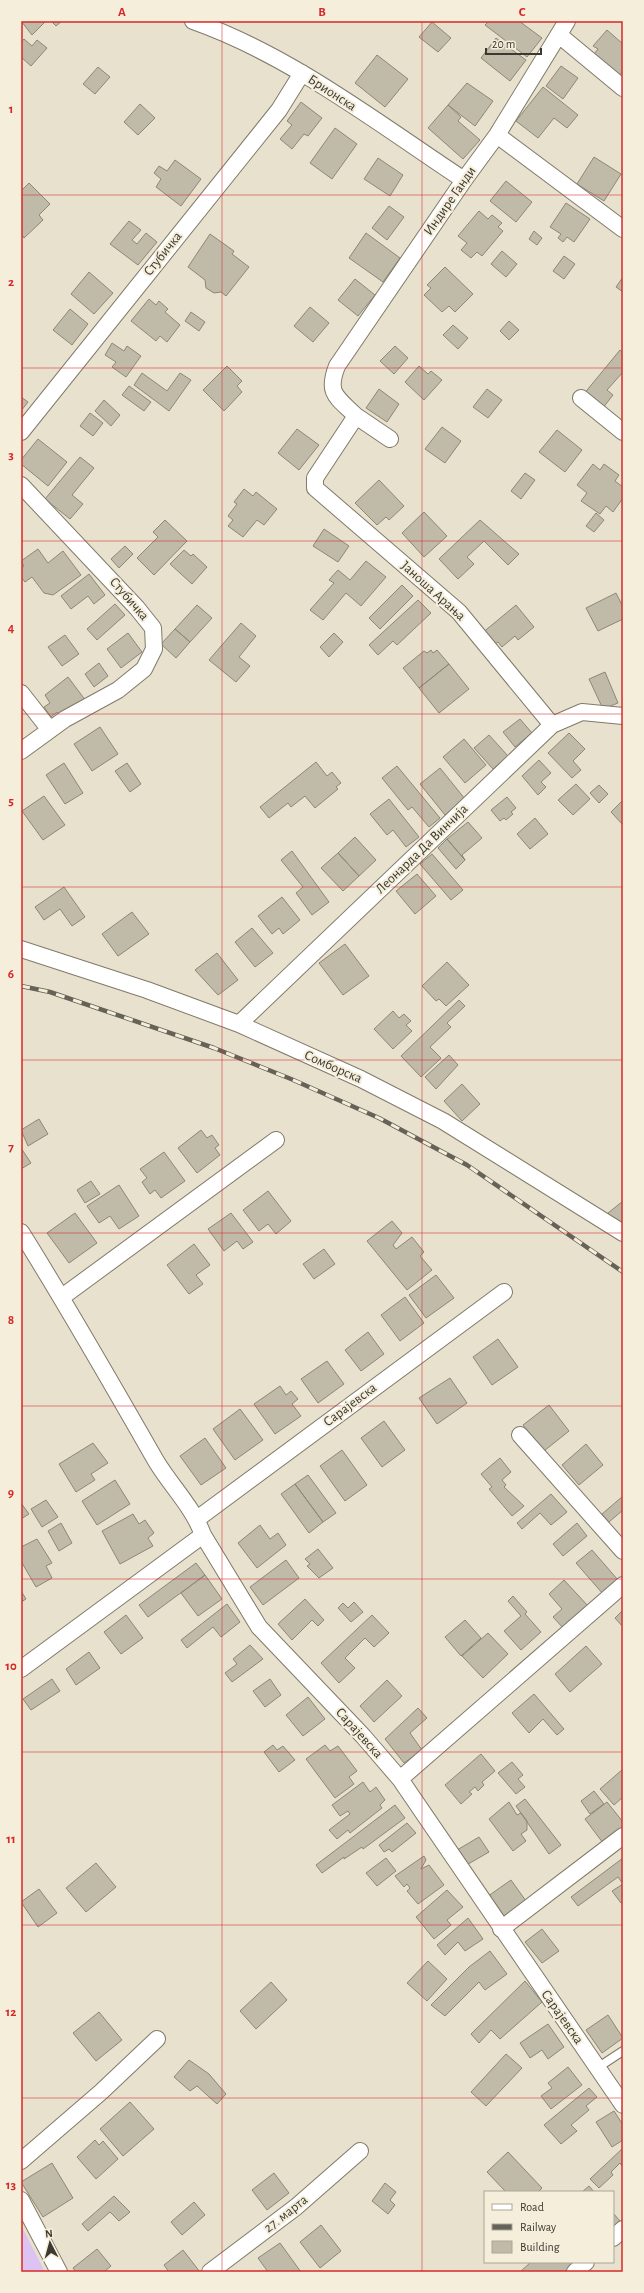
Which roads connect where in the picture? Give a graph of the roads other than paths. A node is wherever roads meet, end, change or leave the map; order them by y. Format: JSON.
{"nodes":[{"id":1,"x":193,"y":21,"type":"edge"},
{"id":2,"x":563,"y":28,"type":"edge"},
{"id":3,"x":302,"y":73,"type":"junction"},
{"id":4,"x":623,"y":88,"type":"edge"},
{"id":5,"x":498,"y":136,"type":"junction"},
{"id":6,"x":464,"y":180,"type":"junction"},
{"id":7,"x":623,"y":228,"type":"edge"},
{"id":8,"x":582,"y":398,"type":"dead end"},
{"id":9,"x":356,"y":416,"type":"junction"},
{"id":10,"x":21,"y":432,"type":"edge"},
{"id":11,"x":623,"y":432,"type":"edge"},
{"id":12,"x":390,"y":439,"type":"dead end"},
{"id":13,"x":21,"y":485,"type":"edge"},
{"id":14,"x":21,"y":694,"type":"edge"},
{"id":15,"x":623,"y":716,"type":"edge"},
{"id":16,"x":552,"y":725,"type":"junction"},
{"id":17,"x":50,"y":730,"type":"junction"},
{"id":18,"x":21,"y":751,"type":"edge"},
{"id":19,"x":21,"y":949,"type":"edge"},
{"id":20,"x":239,"y":1024,"type":"junction"},
{"id":21,"x":276,"y":1140,"type":"dead end"},
{"id":22,"x":21,"y":1232,"type":"edge"},
{"id":23,"x":623,"y":1233,"type":"edge"},
{"id":24,"x":504,"y":1292,"type":"dead end"},
{"id":25,"x":62,"y":1297,"type":"junction"},
{"id":26,"x":520,"y":1435,"type":"dead end"},
{"id":27,"x":197,"y":1519,"type":"junction"},
{"id":28,"x":203,"y":1535,"type":"junction"},
{"id":29,"x":623,"y":1551,"type":"edge"},
{"id":30,"x":623,"y":1585,"type":"edge"},
{"id":31,"x":21,"y":1669,"type":"edge"},
{"id":32,"x":400,"y":1779,"type":"junction"},
{"id":33,"x":623,"y":1836,"type":"edge"},
{"id":34,"x":501,"y":1928,"type":"junction"},
{"id":35,"x":157,"y":2039,"type":"dead end"},
{"id":36,"x":623,"y":2051,"type":"edge"},
{"id":37,"x":597,"y":2068,"type":"junction"},
{"id":38,"x":623,"y":2105,"type":"edge"},
{"id":39,"x":360,"y":2151,"type":"dead end"},
{"id":40,"x":21,"y":2161,"type":"edge"},
{"id":41,"x":21,"y":2200,"type":"edge"},
{"id":42,"x":623,"y":2229,"type":"edge"},
{"id":43,"x":614,"y":2237,"type":"edge"},
{"id":44,"x":585,"y":2263,"type":"edge"},
{"id":45,"x":59,"y":2272,"type":"edge"},
{"id":46,"x":210,"y":2272,"type":"edge"},
{"id":47,"x":575,"y":2272,"type":"edge"}],
"edges":[{"from":1,"to":3,"type":"street","name":"Брионска"},
{"from":2,"to":4,"type":"street"},
{"from":2,"to":5,"type":"street","name":"Индире Ганди"},
{"from":3,"to":6,"type":"street","name":"Брионска"},
{"from":3,"to":10,"type":"street","name":"Стубичка"},
{"from":5,"to":6,"type":"street","name":"Индире Ганди"},
{"from":5,"to":7,"type":"street"},
{"from":6,"to":9,"type":"street","name":"Индире Ганди"},
{"from":8,"to":11,"type":"street"},
{"from":9,"to":12,"type":"street"},
{"from":9,"to":16,"type":"street","name":"Јаноша Арања"},
{"from":13,"to":17,"type":"street","name":"Стубичка"},
{"from":14,"to":17,"type":"street"},
{"from":15,"to":16,"type":"street","name":"Леонарда Да Винчија"},
{"from":16,"to":20,"type":"street","name":"Леонарда Да Винчија"},
{"from":17,"to":18,"type":"street","name":"Стубичка"},
{"from":19,"to":20,"type":"street","name":"Сомборска"},
{"from":20,"to":23,"type":"street","name":"Сомборска"},
{"from":21,"to":25,"type":"street"},
{"from":22,"to":25,"type":"street","name":"Сарајевска"},
{"from":24,"to":27,"type":"street","name":"Сарајевска"},
{"from":25,"to":27,"type":"street","name":"Сарајевска"},
{"from":26,"to":29,"type":"street"},
{"from":27,"to":28,"type":"street","name":"Сарајевска"},
{"from":28,"to":31,"type":"street"},
{"from":28,"to":32,"type":"street","name":"Сарајевска"},
{"from":30,"to":32,"type":"street"},
{"from":32,"to":34,"type":"street","name":"Сарајевска"},
{"from":33,"to":34,"type":"street"},
{"from":34,"to":37,"type":"street","name":"Сарајевска"},
{"from":35,"to":40,"type":"street"},
{"from":36,"to":37,"type":"lane"},
{"from":37,"to":38,"type":"street","name":"Сарајевска"},
{"from":39,"to":46,"type":"street","name":"27. марта"},
{"from":41,"to":45,"type":"street"},
{"from":42,"to":43,"type":"street"},
{"from":44,"to":47,"type":"street"}]}
